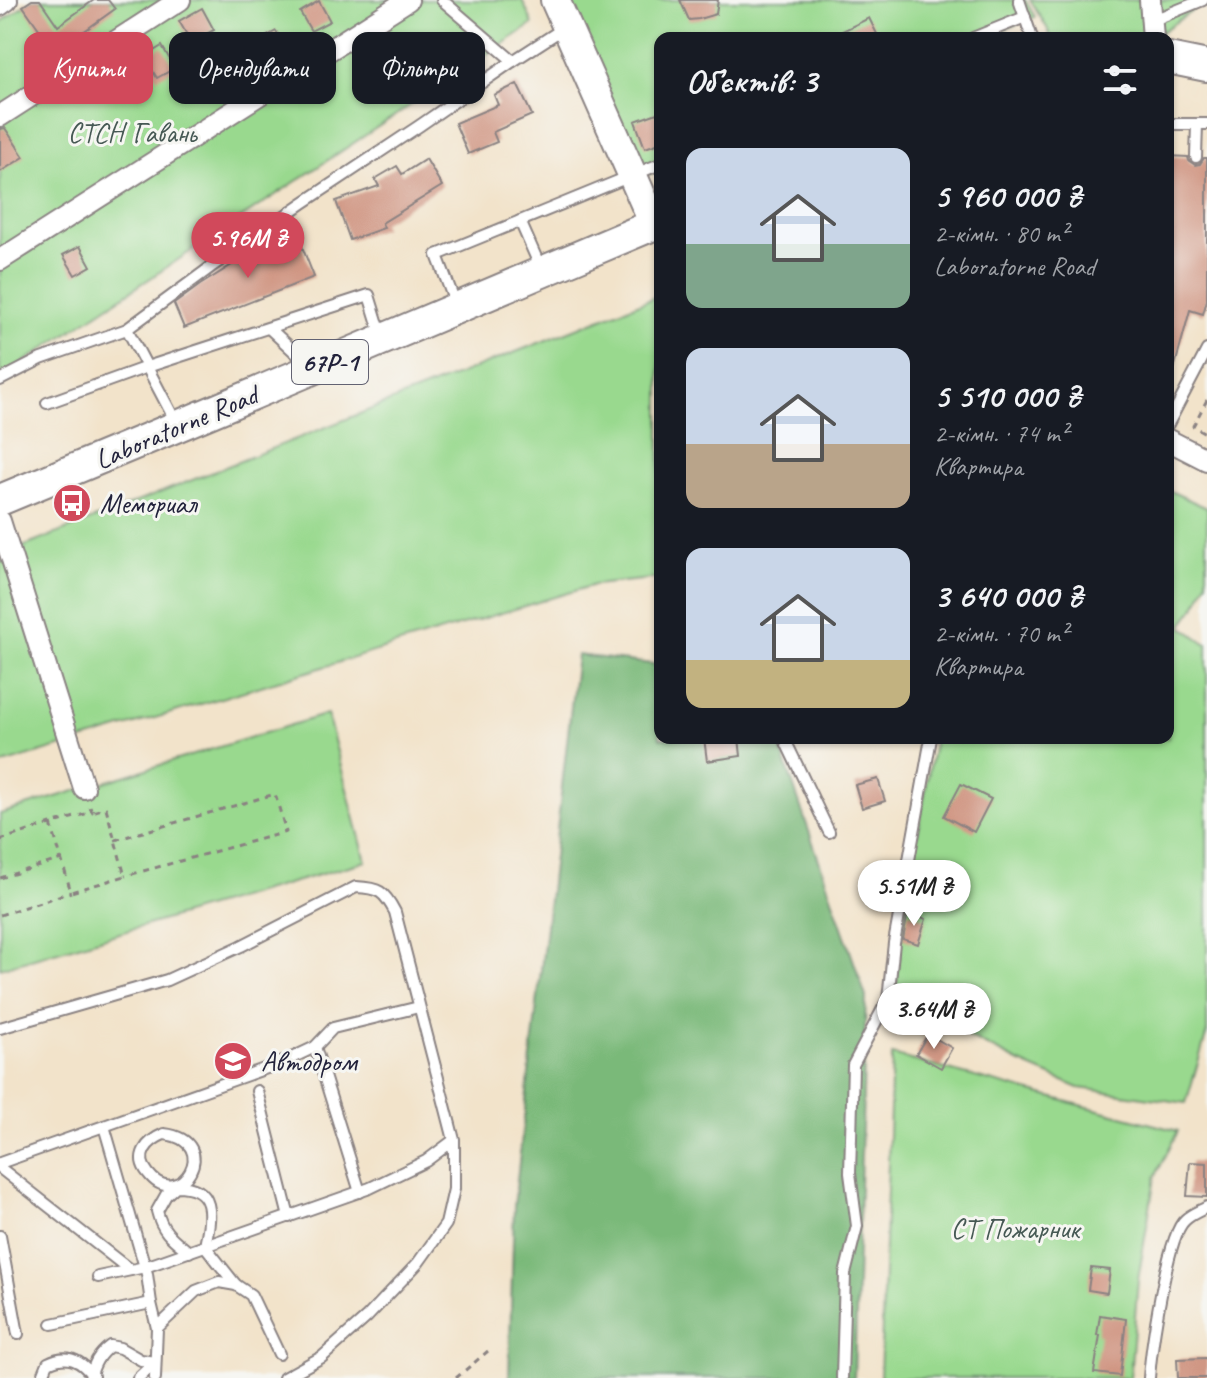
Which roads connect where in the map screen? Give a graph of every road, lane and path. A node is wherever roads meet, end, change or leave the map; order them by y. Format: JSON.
{"nodes":[{"id":1,"x":7,"y":0,"type":"edge"},
{"id":2,"x":180,"y":0,"type":"edge"},
{"id":3,"x":408,"y":0,"type":"edge"},
{"id":4,"x":442,"y":0,"type":"edge"},
{"id":5,"x":555,"y":0,"type":"edge"},
{"id":6,"x":1019,"y":0,"type":"edge"},
{"id":7,"x":1203,"y":0,"type":"edge"},
{"id":8,"x":0,"y":5,"type":"edge"},
{"id":9,"x":1025,"y":17,"type":"junction"},
{"id":10,"x":1151,"y":20,"type":"edge"},
{"id":11,"x":567,"y":26,"type":"junction"},
{"id":12,"x":988,"y":32,"type":"edge"},
{"id":13,"x":1030,"y":32,"type":"edge"},
{"id":14,"x":1174,"y":59,"type":"edge"},
{"id":15,"x":513,"y":61,"type":"junction"},
{"id":16,"x":1207,"y":66,"type":"edge"},
{"id":17,"x":0,"y":116,"type":"edge"},
{"id":18,"x":1174,"y":124,"type":"edge"},
{"id":19,"x":1202,"y":124,"type":"edge"},
{"id":20,"x":1196,"y":157,"type":"dead end"},
{"id":21,"x":654,"y":167,"type":"edge"},
{"id":22,"x":632,"y":176,"type":"junction"},
{"id":23,"x":654,"y":217,"type":"edge"},
{"id":24,"x":520,"y":221,"type":"junction"},
{"id":25,"x":654,"y":224,"type":"edge"},
{"id":26,"x":0,"y":260,"type":"edge"},
{"id":27,"x":542,"y":272,"type":"junction"},
{"id":28,"x":457,"y":308,"type":"junction"},
{"id":29,"x":269,"y":328,"type":"junction"},
{"id":30,"x":127,"y":329,"type":"junction"},
{"id":31,"x":383,"y":339,"type":"junction"},
{"id":32,"x":1207,"y":350,"type":"edge"},
{"id":33,"x":147,"y":367,"type":"junction"},
{"id":34,"x":314,"y":369,"type":"junction"},
{"id":35,"x":0,"y":380,"type":"edge"},
{"id":36,"x":1207,"y":400,"type":"edge"},
{"id":37,"x":47,"y":403,"type":"dead end"},
{"id":38,"x":1174,"y":413,"type":"edge"},
{"id":39,"x":178,"y":426,"type":"junction"},
{"id":40,"x":1207,"y":434,"type":"edge"},
{"id":41,"x":1174,"y":443,"type":"edge"},
{"id":42,"x":1207,"y":460,"type":"edge"},
{"id":43,"x":0,"y":500,"type":"edge"},
{"id":44,"x":0,"y":521,"type":"edge"},
{"id":45,"x":787,"y":744,"type":"edge"},
{"id":46,"x":930,"y":744,"type":"edge"},
{"id":47,"x":84,"y":788,"type":"joint"},
{"id":48,"x":92,"y":812,"type":"junction"},
{"id":49,"x":51,"y":824,"type":"junction"},
{"id":50,"x":829,"y":832,"type":"dead end"},
{"id":51,"x":0,"y":840,"type":"edge"},
{"id":52,"x":115,"y":840,"type":"junction"},
{"id":53,"x":62,"y":859,"type":"junction"},
{"id":54,"x":125,"y":876,"type":"junction"},
{"id":55,"x":0,"y":878,"type":"edge"},
{"id":56,"x":71,"y":892,"type":"junction"},
{"id":57,"x":0,"y":915,"type":"edge"},
{"id":58,"x":419,"y":1007,"type":"junction"},
{"id":59,"x":0,"y":1028,"type":"edge"},
{"id":60,"x":315,"y":1047,"type":"junction"},
{"id":61,"x":257,"y":1091,"type":"dead end"},
{"id":62,"x":104,"y":1126,"type":"junction"},
{"id":63,"x":454,"y":1140,"type":"junction"},
{"id":64,"x":0,"y":1166,"type":"edge"},
{"id":65,"x":176,"y":1186,"type":"junction"},
{"id":66,"x":360,"y":1192,"type":"junction"},
{"id":67,"x":1207,"y":1207,"type":"edge"},
{"id":68,"x":289,"y":1217,"type":"junction"},
{"id":69,"x":0,"y":1236,"type":"edge"},
{"id":70,"x":205,"y":1246,"type":"junction"},
{"id":71,"x":189,"y":1252,"type":"junction"},
{"id":72,"x":145,"y":1267,"type":"junction"},
{"id":73,"x":130,"y":1270,"type":"junction"},
{"id":74,"x":98,"y":1277,"type":"dead end"},
{"id":75,"x":236,"y":1285,"type":"junction"},
{"id":76,"x":151,"y":1303,"type":"junction"},
{"id":77,"x":52,"y":1324,"type":"dead end"},
{"id":78,"x":157,"y":1328,"type":"junction"},
{"id":79,"x":18,"y":1334,"type":"dead end"},
{"id":80,"x":488,"y":1351,"type":"dead end"},
{"id":81,"x":279,"y":1354,"type":"dead end"},
{"id":82,"x":155,"y":1362,"type":"junction"},
{"id":83,"x":92,"y":1377,"type":"edge"},
{"id":84,"x":42,"y":1378,"type":"edge"},
{"id":85,"x":138,"y":1378,"type":"edge"},
{"id":86,"x":155,"y":1378,"type":"edge"},
{"id":87,"x":284,"y":1378,"type":"edge"},
{"id":88,"x":456,"y":1378,"type":"edge"},
{"id":89,"x":842,"y":1378,"type":"edge"},
{"id":90,"x":1149,"y":1378,"type":"edge"}],
"edges":[{"from":1,"to":8,"type":"street"},
{"from":2,"to":17,"type":"street"},
{"from":3,"to":26,"type":"street"},
{"from":4,"to":15,"type":"lane"},
{"from":5,"to":11,"type":"main road"},
{"from":6,"to":9,"type":"lane"},
{"from":7,"to":10,"type":"lane"},
{"from":9,"to":12,"type":"lane"},
{"from":9,"to":13,"type":"lane"},
{"from":11,"to":15,"type":"lane"},
{"from":11,"to":22,"type":"main road"},
{"from":14,"to":16,"type":"main road"},
{"from":15,"to":30,"type":"lane"},
{"from":18,"to":19,"type":"lane"},
{"from":19,"to":20,"type":"lane"},
{"from":21,"to":22,"type":"lane"},
{"from":22,"to":23,"type":"main road"},
{"from":22,"to":24,"type":"lane"},
{"from":24,"to":27,"type":"lane"},
{"from":24,"to":28,"type":"lane"},
{"from":25,"to":27,"type":"main road","name":"Laboratorne Road","number":"67Р-1"},
{"from":27,"to":28,"type":"main road","name":"Laboratorne Road","number":"67Р-1"},
{"from":28,"to":31,"type":"main road","name":"Laboratorne Road","number":"67Р-1"},
{"from":29,"to":31,"type":"lane"},
{"from":29,"to":33,"type":"lane"},
{"from":29,"to":34,"type":"lane"},
{"from":30,"to":33,"type":"lane"},
{"from":30,"to":35,"type":"lane"},
{"from":31,"to":34,"type":"main road","name":"Laboratorne Road","number":"67Р-1"},
{"from":32,"to":38,"type":"lane"},
{"from":33,"to":37,"type":"lane"},
{"from":33,"to":39,"type":"lane"},
{"from":34,"to":39,"type":"main road","name":"Laboratorne Road","number":"67Р-1"},
{"from":36,"to":40,"type":"path"},
{"from":39,"to":43,"type":"main road","name":"Laboratorne Road","number":"67Р-1"},
{"from":41,"to":42,"type":"street"},
{"from":44,"to":47,"type":"street"},
{"from":45,"to":50,"type":"lane"},
{"from":46,"to":89,"type":"lane"},
{"from":47,"to":48,"type":"path"},
{"from":48,"to":49,"type":"path"},
{"from":48,"to":52,"type":"path"},
{"from":49,"to":51,"type":"path"},
{"from":49,"to":53,"type":"path"},
{"from":52,"to":54,"type":"path"},
{"from":52,"to":54,"type":"path"},
{"from":53,"to":55,"type":"path"},
{"from":53,"to":56,"type":"path"},
{"from":54,"to":56,"type":"path"},
{"from":56,"to":57,"type":"path"},
{"from":58,"to":59,"type":"lane"},
{"from":58,"to":60,"type":"lane"},
{"from":58,"to":63,"type":"lane"},
{"from":60,"to":62,"type":"lane"},
{"from":60,"to":66,"type":"lane"},
{"from":61,"to":68,"type":"lane"},
{"from":62,"to":64,"type":"lane"},
{"from":62,"to":72,"type":"lane"},
{"from":63,"to":66,"type":"lane"},
{"from":63,"to":87,"type":"lane"},
{"from":64,"to":73,"type":"lane"},
{"from":65,"to":65,"type":"lane"},
{"from":65,"to":70,"type":"lane"},
{"from":65,"to":71,"type":"lane"},
{"from":66,"to":68,"type":"lane"},
{"from":67,"to":90,"type":"lane"},
{"from":68,"to":70,"type":"lane"},
{"from":69,"to":79,"type":"lane"},
{"from":70,"to":71,"type":"lane"},
{"from":70,"to":75,"type":"lane"},
{"from":71,"to":72,"type":"lane"},
{"from":72,"to":73,"type":"lane"},
{"from":72,"to":76,"type":"lane"},
{"from":73,"to":74,"type":"lane"},
{"from":75,"to":78,"type":"lane"},
{"from":75,"to":81,"type":"lane"},
{"from":76,"to":77,"type":"lane"},
{"from":76,"to":78,"type":"lane"},
{"from":78,"to":82,"type":"lane"},
{"from":80,"to":88,"type":"path"},
{"from":82,"to":83,"type":"lane"},
{"from":82,"to":85,"type":"lane"},
{"from":82,"to":86,"type":"lane"},
{"from":83,"to":84,"type":"lane"}]}
